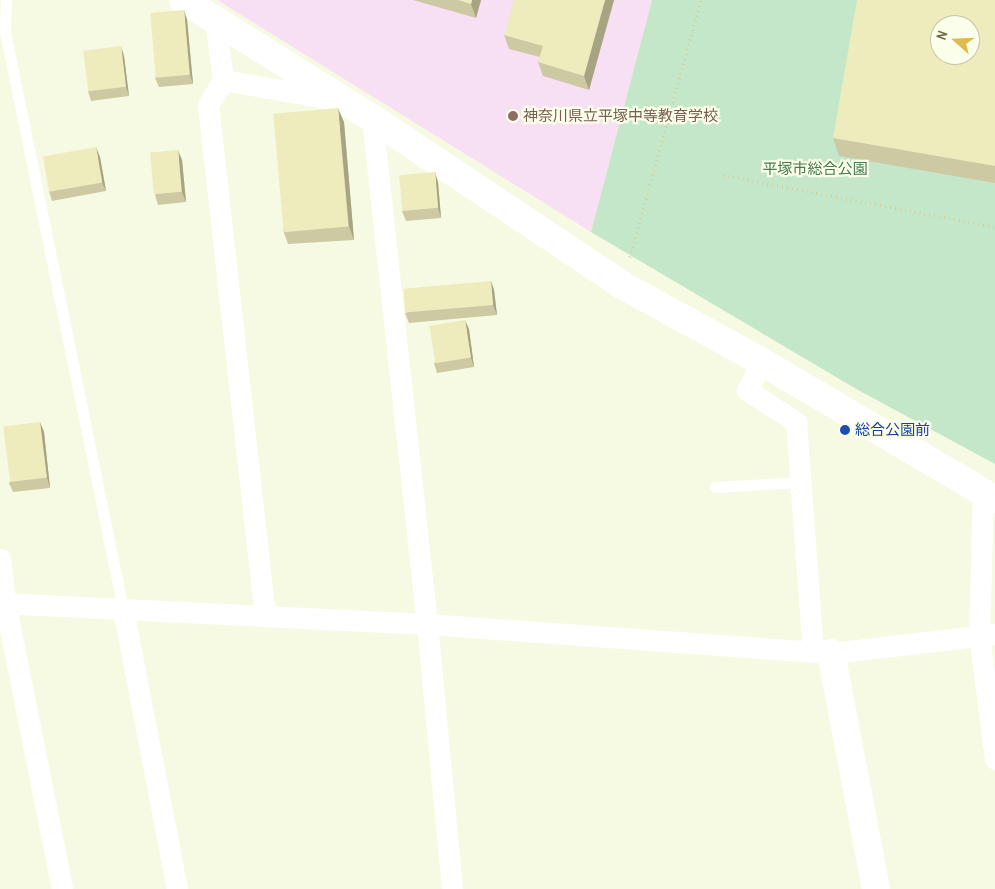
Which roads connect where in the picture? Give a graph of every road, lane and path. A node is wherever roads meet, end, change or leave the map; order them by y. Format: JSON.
{"nodes":[{"id":1,"x":6,"y":0,"type":"edge"},
{"id":2,"x":182,"y":0,"type":"edge"},
{"id":3,"x":701,"y":0,"type":"edge"},
{"id":4,"x":215,"y":19,"type":"junction"},
{"id":5,"x":223,"y":80,"type":"junction"},
{"id":6,"x":343,"y":100,"type":"junction"},
{"id":7,"x":372,"y":118,"type":"junction"},
{"id":8,"x":723,"y":175,"type":"dead end"},
{"id":9,"x":995,"y":227,"type":"edge"},
{"id":10,"x":629,"y":260,"type":"dead end"},
{"id":11,"x":762,"y":362,"type":"junction"},
{"id":12,"x":801,"y":482,"type":"junction"},
{"id":13,"x":715,"y":486,"type":"dead end"},
{"id":14,"x":989,"y":496,"type":"edge"},
{"id":15,"x":0,"y":559,"type":"edge"},
{"id":16,"x":2,"y":603,"type":"edge"},
{"id":17,"x":123,"y":608,"type":"junction"},
{"id":18,"x":265,"y":616,"type":"junction"},
{"id":19,"x":427,"y":624,"type":"junction"},
{"id":20,"x":987,"y":634,"type":"edge"},
{"id":21,"x":822,"y":652,"type":"junction"},
{"id":22,"x":995,"y":759,"type":"edge"},
{"id":23,"x":62,"y":889,"type":"edge"},
{"id":24,"x":177,"y":889,"type":"edge"},
{"id":25,"x":452,"y":889,"type":"edge"},
{"id":26,"x":876,"y":889,"type":"edge"}],
"edges":[{"from":1,"to":17,"type":"lane"},
{"from":2,"to":4,"type":"street"},
{"from":3,"to":10,"type":"path"},
{"from":4,"to":5,"type":"street"},
{"from":4,"to":6,"type":"street"},
{"from":5,"to":6,"type":"street"},
{"from":5,"to":18,"type":"street"},
{"from":6,"to":7,"type":"street"},
{"from":7,"to":11,"type":"street"},
{"from":7,"to":19,"type":"street"},
{"from":8,"to":9,"type":"path"},
{"from":11,"to":12,"type":"street"},
{"from":11,"to":14,"type":"street"},
{"from":12,"to":13,"type":"lane"},
{"from":12,"to":21,"type":"street"},
{"from":14,"to":20,"type":"street"},
{"from":15,"to":16,"type":"street"},
{"from":16,"to":17,"type":"street"},
{"from":16,"to":23,"type":"street"},
{"from":17,"to":18,"type":"street"},
{"from":17,"to":24,"type":"street"},
{"from":18,"to":19,"type":"street"},
{"from":19,"to":21,"type":"street"},
{"from":19,"to":25,"type":"street"},
{"from":20,"to":21,"type":"street"},
{"from":20,"to":22,"type":"street"},
{"from":21,"to":26,"type":"street"}]}
